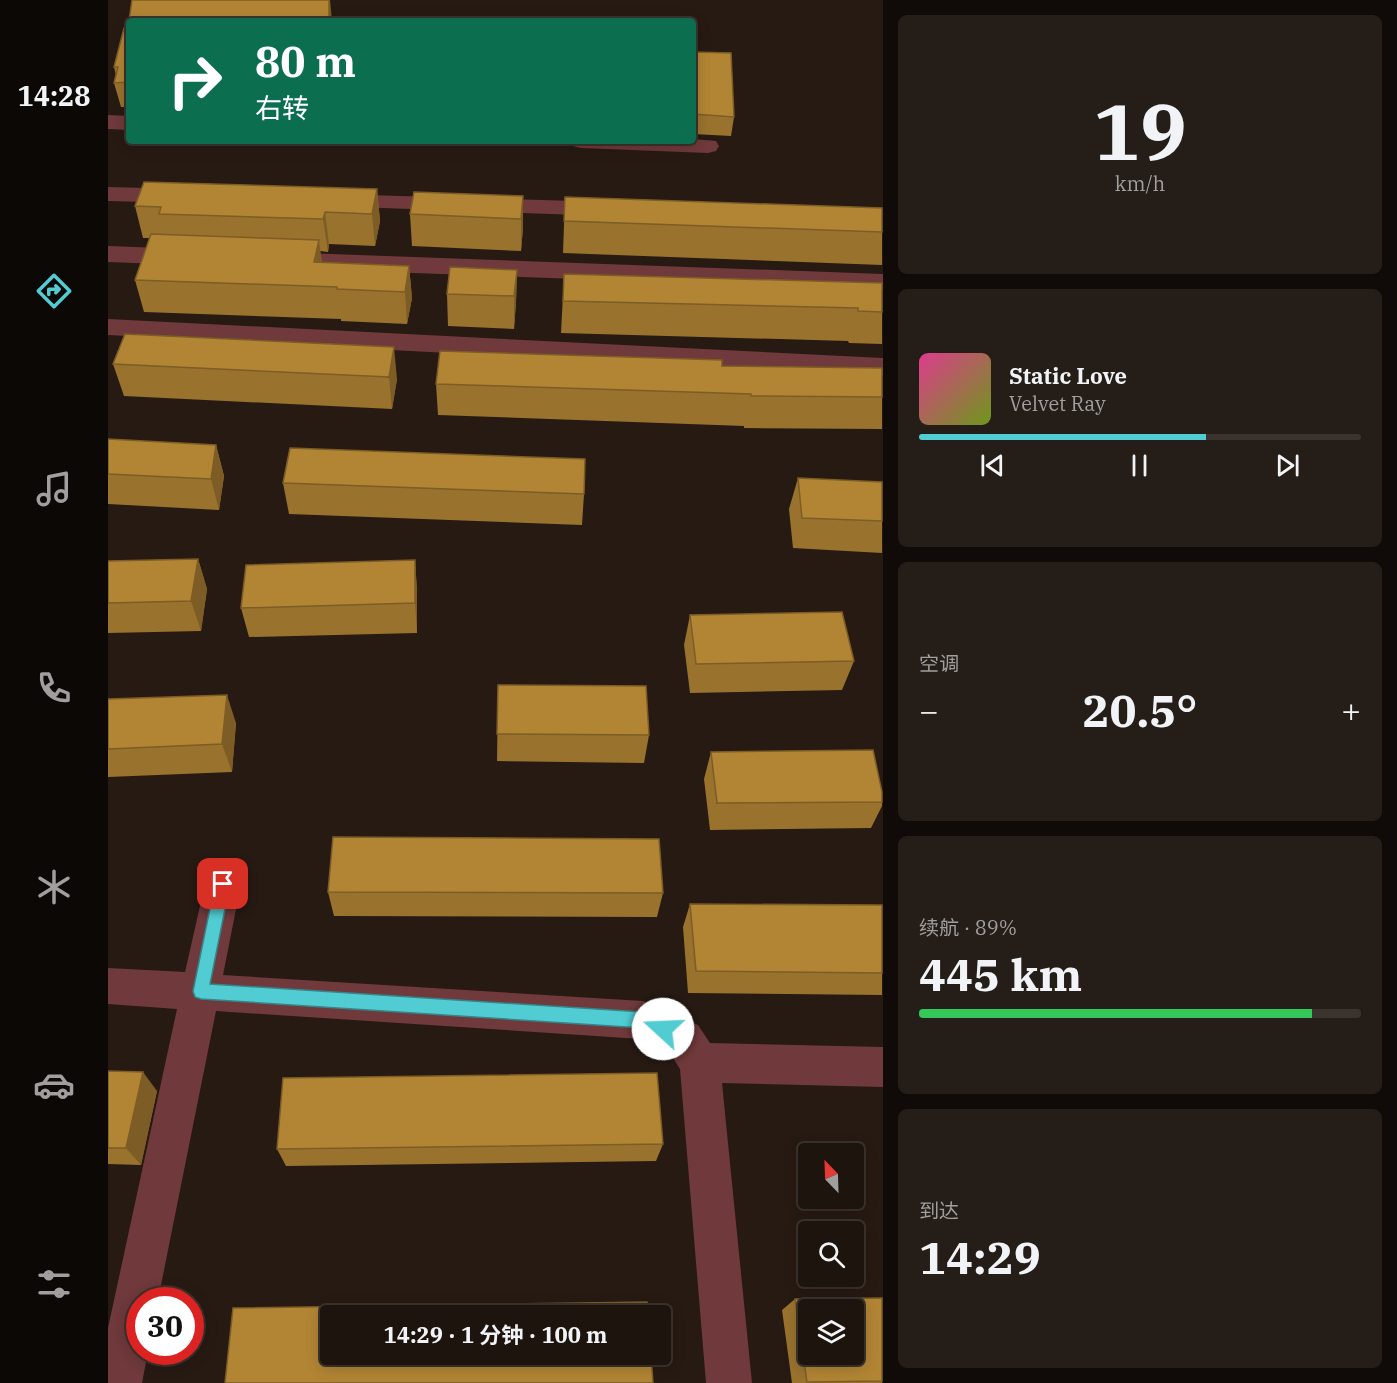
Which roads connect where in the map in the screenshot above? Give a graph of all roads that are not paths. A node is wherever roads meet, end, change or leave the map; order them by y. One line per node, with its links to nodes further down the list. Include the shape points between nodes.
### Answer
1 (108, 122): 2 (street)
2 (126, 123)
3 (657, 144): 4 (street)
4 (708, 146)
5 (113, 194): 6 (street); 9 (street)
6 (202, 197)
7 (309, 200): 8 (street)
8 (632, 210)
9 (108, 219)
10 (108, 254): 11 (street)
11 (215, 258)
12 (251, 259): 13 (street)
13 (882, 282)
14 (108, 327): 15 (street)
15 (882, 367)
16 (223, 884): 18 (street)
17 (108, 986): 18 (street)
18 (201, 991): 19 (street, via 643,1020 684,1039); 21 (street)
19 (700, 1064): 20 (street); 22 (street)
20 (882, 1067)
21 (119, 1383)
22 (729, 1383)

